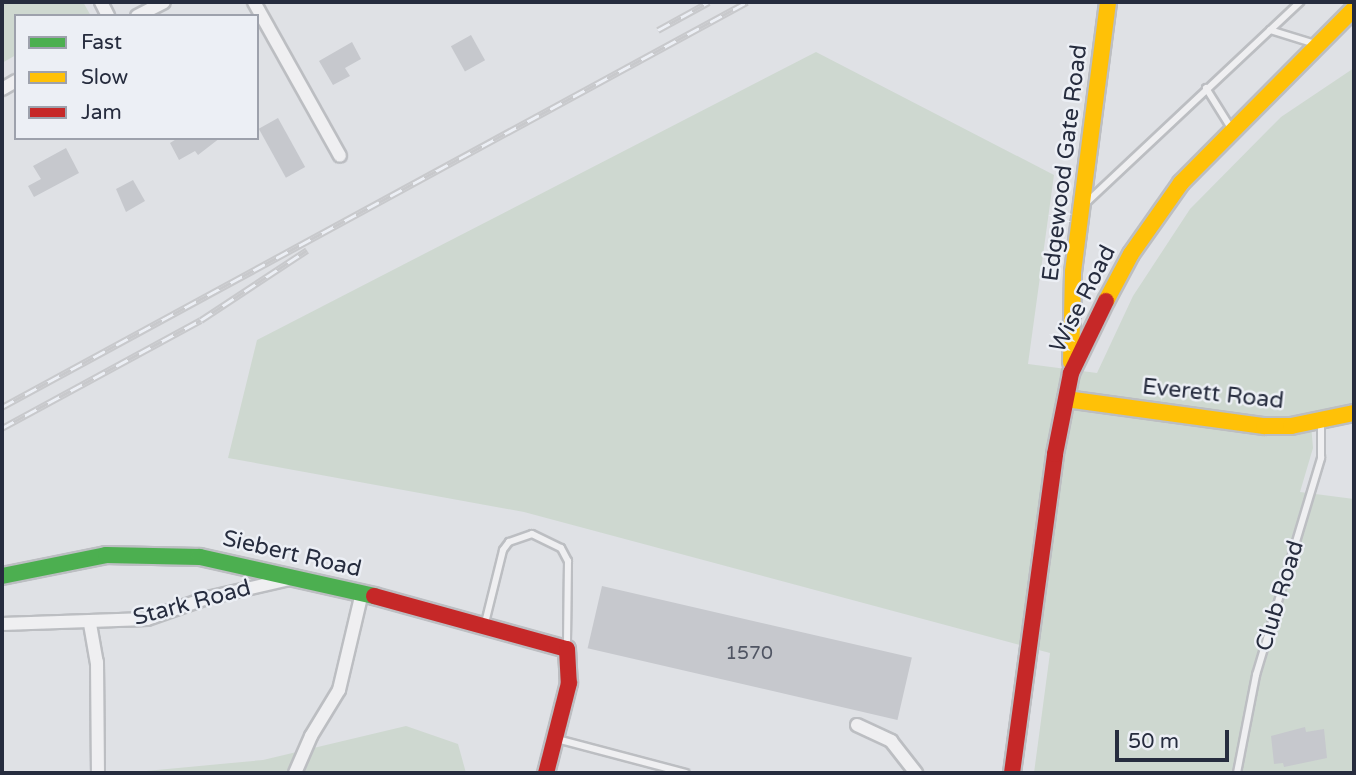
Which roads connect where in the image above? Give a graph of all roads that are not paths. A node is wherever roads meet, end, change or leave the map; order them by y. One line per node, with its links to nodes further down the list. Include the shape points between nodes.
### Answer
1 (164, 2): 6 (street)
2 (254, 2): 11 (street)
3 (1108, 2): 12 (street, Edgewood Gate Road)
4 (1300, 2): 7 (lane)
5 (1353, 10): 8 (street, Wise Road)
6 (141, 14)
7 (1270, 30): 8 (lane); 9 (lane)
8 (1318, 45): 10 (street, Wise Road)
9 (1206, 88): 10 (lane); 12 (lane)
10 (1232, 129): 13 (street, Wise Road, via 1155,217 1097,316)
11 (340, 156)
12 (1080, 209): 13 (street, Edgewood Gate Road)
13 (1071, 373): 14 (street, Wise Road)
14 (1066, 399): 16 (street, Everett Road, via 1236,424 1291,426); 31 (street, Wise Road)
15 (1354, 413): 16 (street, Everett Road)
16 (1321, 419): 32 (lane, Club Road, via 1321,458 1256,676)
17 (2, 576): 18 (street, Siebert Road, via 106,555 156,555 200,557)
18 (297, 577): 19 (street, Siebert Road); 21 (street, Stark Road, via 207,598 147,619)
19 (362, 593): 22 (street, Siebert Road); 27 (street, via 340,690 311,736)
20 (2, 624): 21 (street, Stark Road)
21 (90, 624): 26 (street, via 97,662)
22 (485, 626): 23 (street, Siebert Road); 23 (lane, via 503,550 509,542 532,534 561,548 568,561)
23 (567, 649): 25 (street, via 569,683)
24 (858, 726): 30 (street, via 891,741)
25 (555, 738): 28 (street); 29 (lane)
26 (98, 773)
27 (295, 773)
28 (545, 773)
29 (686, 773)
30 (916, 773)
31 (1012, 773)
32 (1237, 773)

